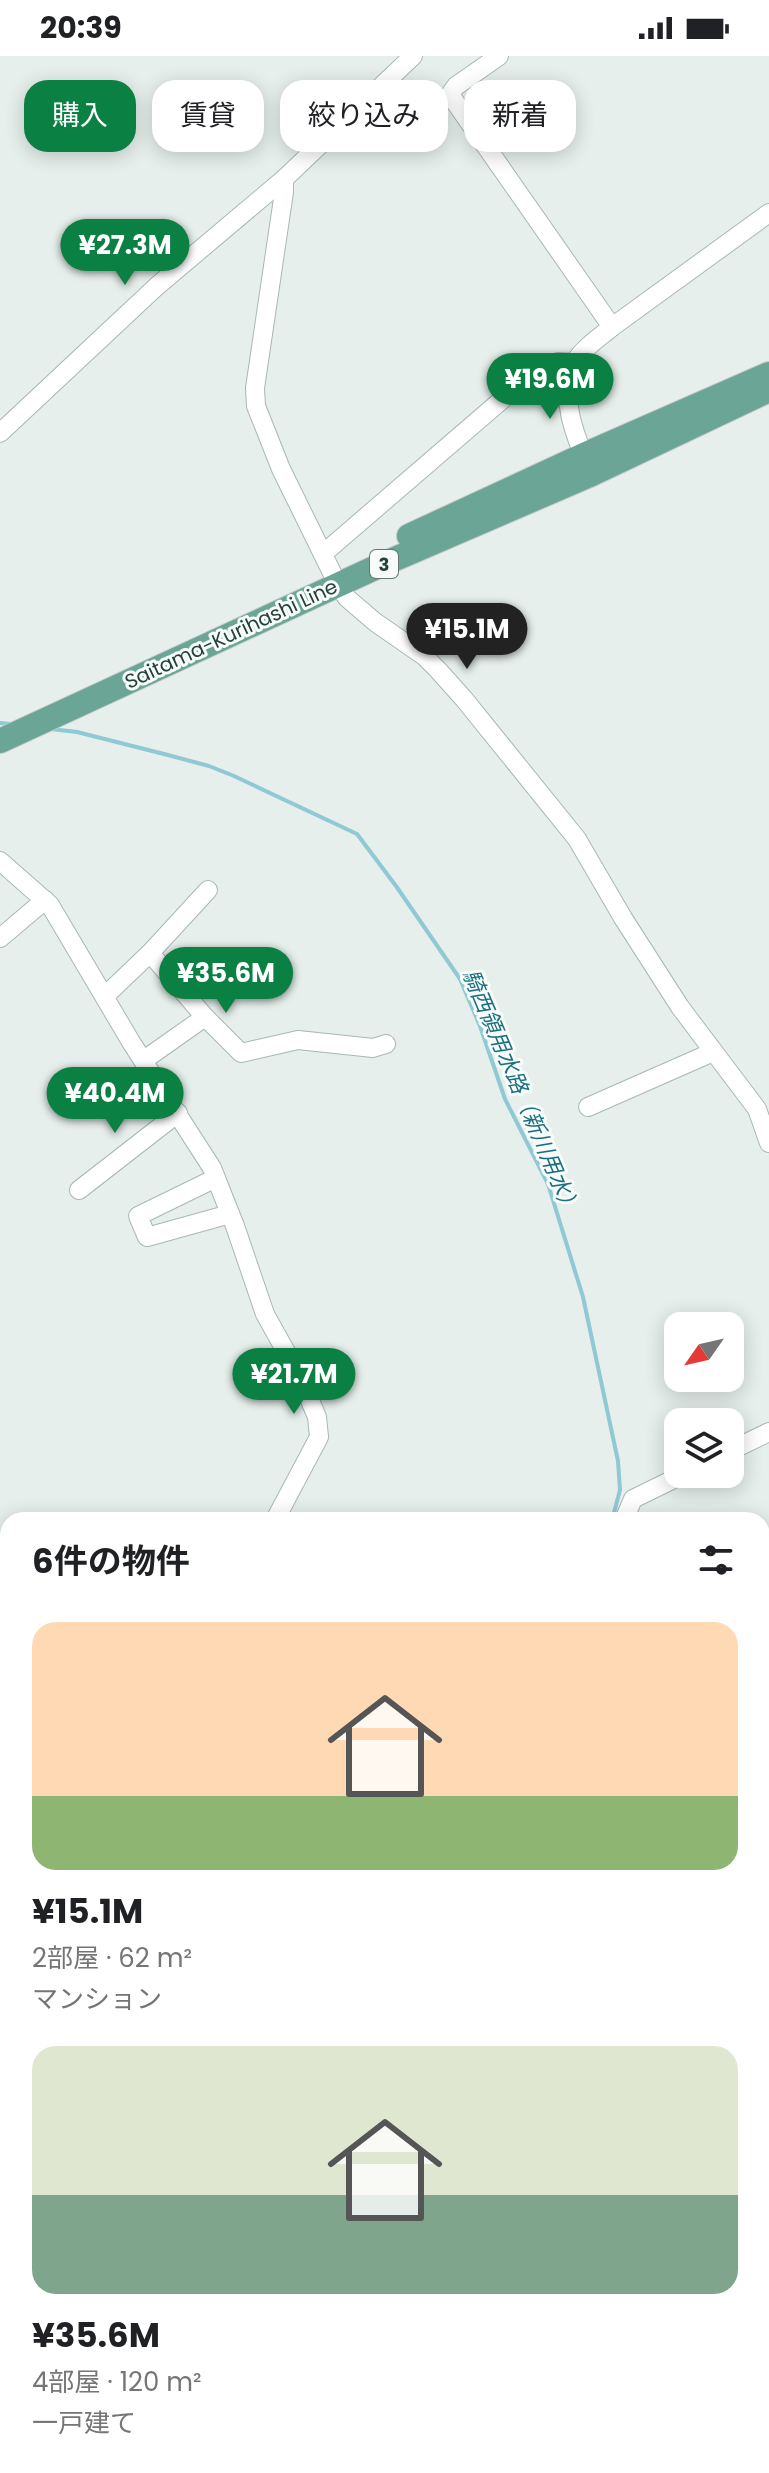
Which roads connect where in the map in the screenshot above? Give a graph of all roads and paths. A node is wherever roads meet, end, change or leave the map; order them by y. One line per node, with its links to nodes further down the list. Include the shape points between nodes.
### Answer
1 (413, 56): 3 (street)
2 (499, 56): 5 (street, via 456,86 453,99)
3 (284, 179): 9 (street, via 157,286); 11 (street, via 256,406)
4 (769, 213): 5 (street)
5 (612, 327): 6 (street)
6 (575, 363): 10 (street, via 568,405); 11 (street, via 558,362 526,379)
7 (769, 374): 10 (main road, Saitama-Kurihashi Line / 3)
8 (769, 390): 10 (main road, Saitama-Kurihashi Line / 3)
9 (0, 433)
10 (588, 464): 11 (main road, Saitama-Kurihashi Line / 3)
11 (332, 570): 12 (main road, Saitama-Kurihashi Line / 3); 13 (main road, Saitama-Kurihashi Line / 3); 22 (street, via 354,605 438,670 577,839)
12 (0, 724)
13 (0, 741)
14 (0, 861): 16 (street)
15 (208, 890): 18 (street)
16 (45, 900): 17 (street); 19 (street)
17 (0, 938)
18 (150, 953): 19 (street); 20 (street)
19 (105, 996): 23 (street)
20 (205, 1017): 21 (street, via 241,1053 298,1040 373,1048); 23 (street)
21 (386, 1044)
22 (713, 1052): 24 (street); 26 (street, via 757,1109)
23 (144, 1060): 25 (street)
24 (588, 1107)
25 (178, 1113): 27 (street); 28 (street)
26 (769, 1143)
27 (216, 1178): 29 (street); 29 (street, via 138,1216 147,1237)
28 (79, 1190)
29 (230, 1214): 33 (street, via 265,1314 317,1417 319,1437)
30 (769, 1432): 31 (street)
31 (744, 1444)
32 (664, 1484): 34 (street, via 633,1499)
33 (279, 1512)
34 (627, 1512)

